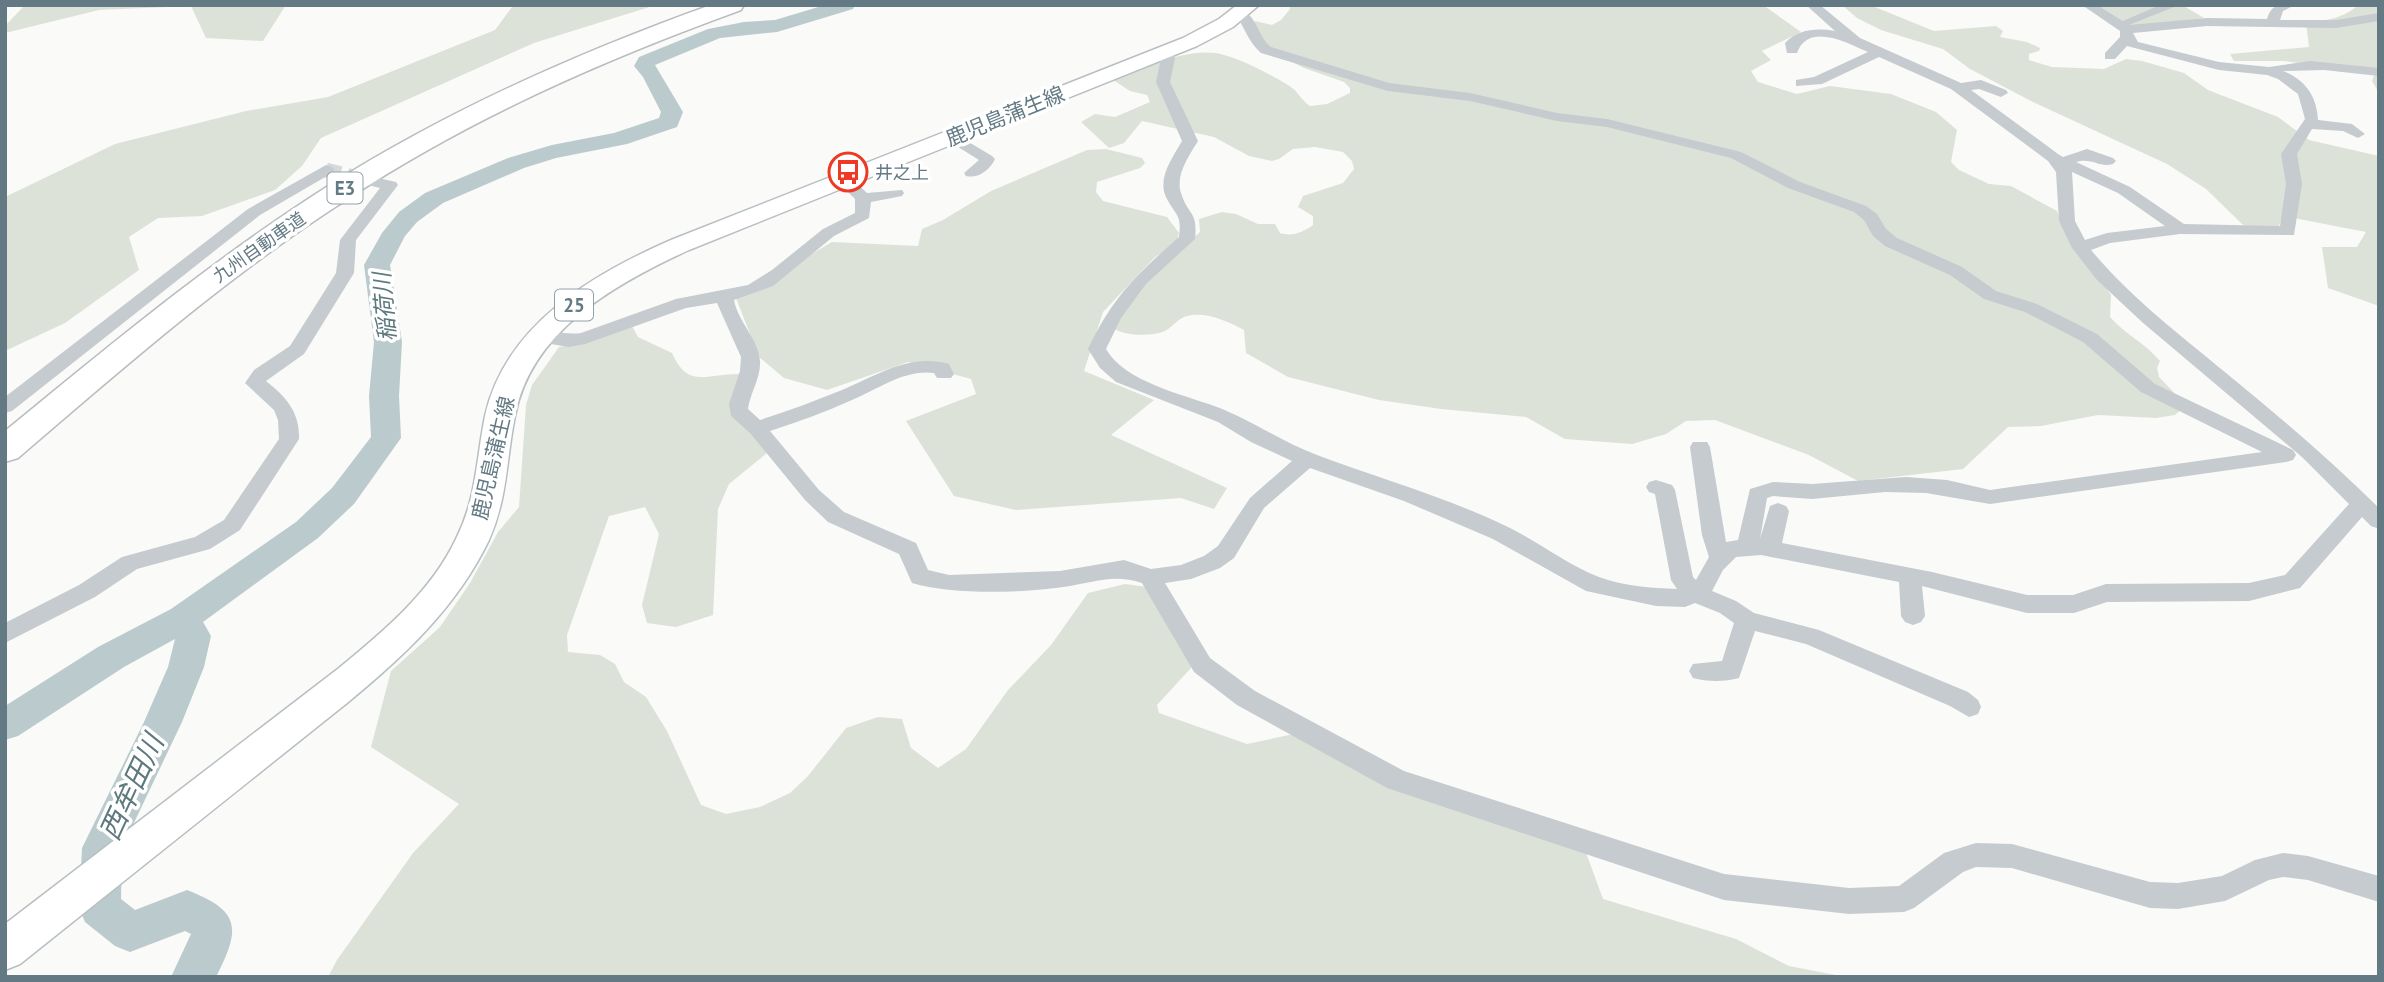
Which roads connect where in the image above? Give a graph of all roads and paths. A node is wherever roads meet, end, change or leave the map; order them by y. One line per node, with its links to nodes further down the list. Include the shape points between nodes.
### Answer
1 (710, 5): 39 (highway, 九州自動車道 / E3, via 522,81 329,185 181,287)
2 (733, 5): 41 (highway, 九州自動車道 / E3, via 533,85 367,175 200,289)
3 (1812, 5): 11 (street)
4 (2088, 5): 10 (street)
5 (2173, 5): 10 (street)
6 (2283, 6): 9 (street)
7 (1245, 9): 14 (main road, 鹿児島蒲生線 / 25); 43 (street, via 1258,45 1266,50 1388,87 1471,97 1607,123 1749,161 1794,185 1860,209 1891,242 1956,271 1990,295 2078,331 2102,346 2136,381)
8 (2379, 17): 9 (street, via 2324,25)
9 (2272, 25): 10 (street, via 2207,22)
10 (2124, 31): 15 (street); 17 (street, via 2140,47)
11 (1849, 37): 12 (street, via 1817,33 1797,38); 13 (street)
12 (1792, 50)
13 (1878, 52): 19 (street, via 1817,81); 20 (street)
14 (1164, 53): 24 (main road, 鹿児島蒲生線 / 25); 44 (street, via 1168,58 1163,82 1190,141 1171,185 1189,220 1186,239 1140,280 1112,317 1097,349 1115,374 1225,416)
15 (2110, 55)
16 (2379, 72): 17 (street, via 2308,65 2281,67)
17 (2274, 73): 18 (street); 22 (street, via 2305,93 2312,119)
18 (2330, 77)
19 (1801, 83)
20 (1959, 88): 21 (street, via 1981,84); 25 (street)
21 (2001, 93)
22 (2309, 124): 23 (street, via 2347,127); 32 (street, via 2289,154 2294,184 2288,232)
23 (2358, 134)
24 (952, 137): 28 (street, via 987,159); 30 (main road, 鹿児島蒲生線 / 25)
25 (2057, 160): 26 (street, via 2087,154); 32 (street, via 2124,190); 33 (street, via 2064,171 2064,209)
26 (2108, 161)
27 (326, 170): 37 (street, via 244,219)
28 (972, 173)
29 (369, 181): 56 (street, via 390,185 348,240 345,273 297,349 255,383 282,403 290,424 289,439 232,525 202,543 130,563)
30 (853, 189): 31 (street); 34 (street, via 863,215 825,234 760,288); 35 (main road, 鹿児島蒲生線 / 25, via 645,260 587,295)
31 (896, 193)
32 (2179, 229): 33 (street, via 2107,238)
33 (2080, 248): 42 (street, via 2120,293)
34 (724, 296): 35 (street, via 682,303 584,338); 38 (street, via 751,360 738,411)
35 (540, 337): 60 (main road, 鹿児島蒲生線 / 25, via 518,366 503,404 491,484 478,528 441,591 353,677)
36 (944, 374): 38 (street, via 934,366 911,366)
37 (5, 407)
38 (757, 428): 52 (street, via 836,517 908,549 920,577 949,583 1060,579 1124,568)
39 (5, 429)
40 (1700, 447): 50 (street)
41 (5, 450)
42 (2309, 452): 43 (street); 46 (street)
43 (2286, 455): 49 (street, via 1990,497 1945,485 1818,492 1768,488 1757,494)
44 (1307, 459): 52 (street, via 1257,503 1226,552 1183,573); 53 (street, via 1501,533 1594,585 1656,597)
45 (1656, 487): 53 (street, via 1665,490 1682,580)
46 (2360, 505): 48 (street); 51 (street, via 2292,582 2249,592 2106,593 2074,604 2027,604)
47 (1778, 511): 49 (street)
48 (2379, 521)
49 (1759, 549): 50 (street, via 1730,549); 51 (street)
50 (1721, 559): 53 (street)
51 (1910, 576): 54 (street)
52 (1150, 577): 59 (street, via 1202,665 1246,698 1396,780 1724,887 1849,901 1904,899 1954,862 1976,855 2012,856 2150,895 2178,896 2225,888 2283,865)
53 (1695, 594): 55 (street)
54 (1913, 616)
55 (1746, 620): 57 (street, via 1731,671); 58 (street, via 1811,636)
56 (5, 634)
57 (1701, 671)
58 (1969, 707)
59 (2379, 890)
60 (5, 950)

